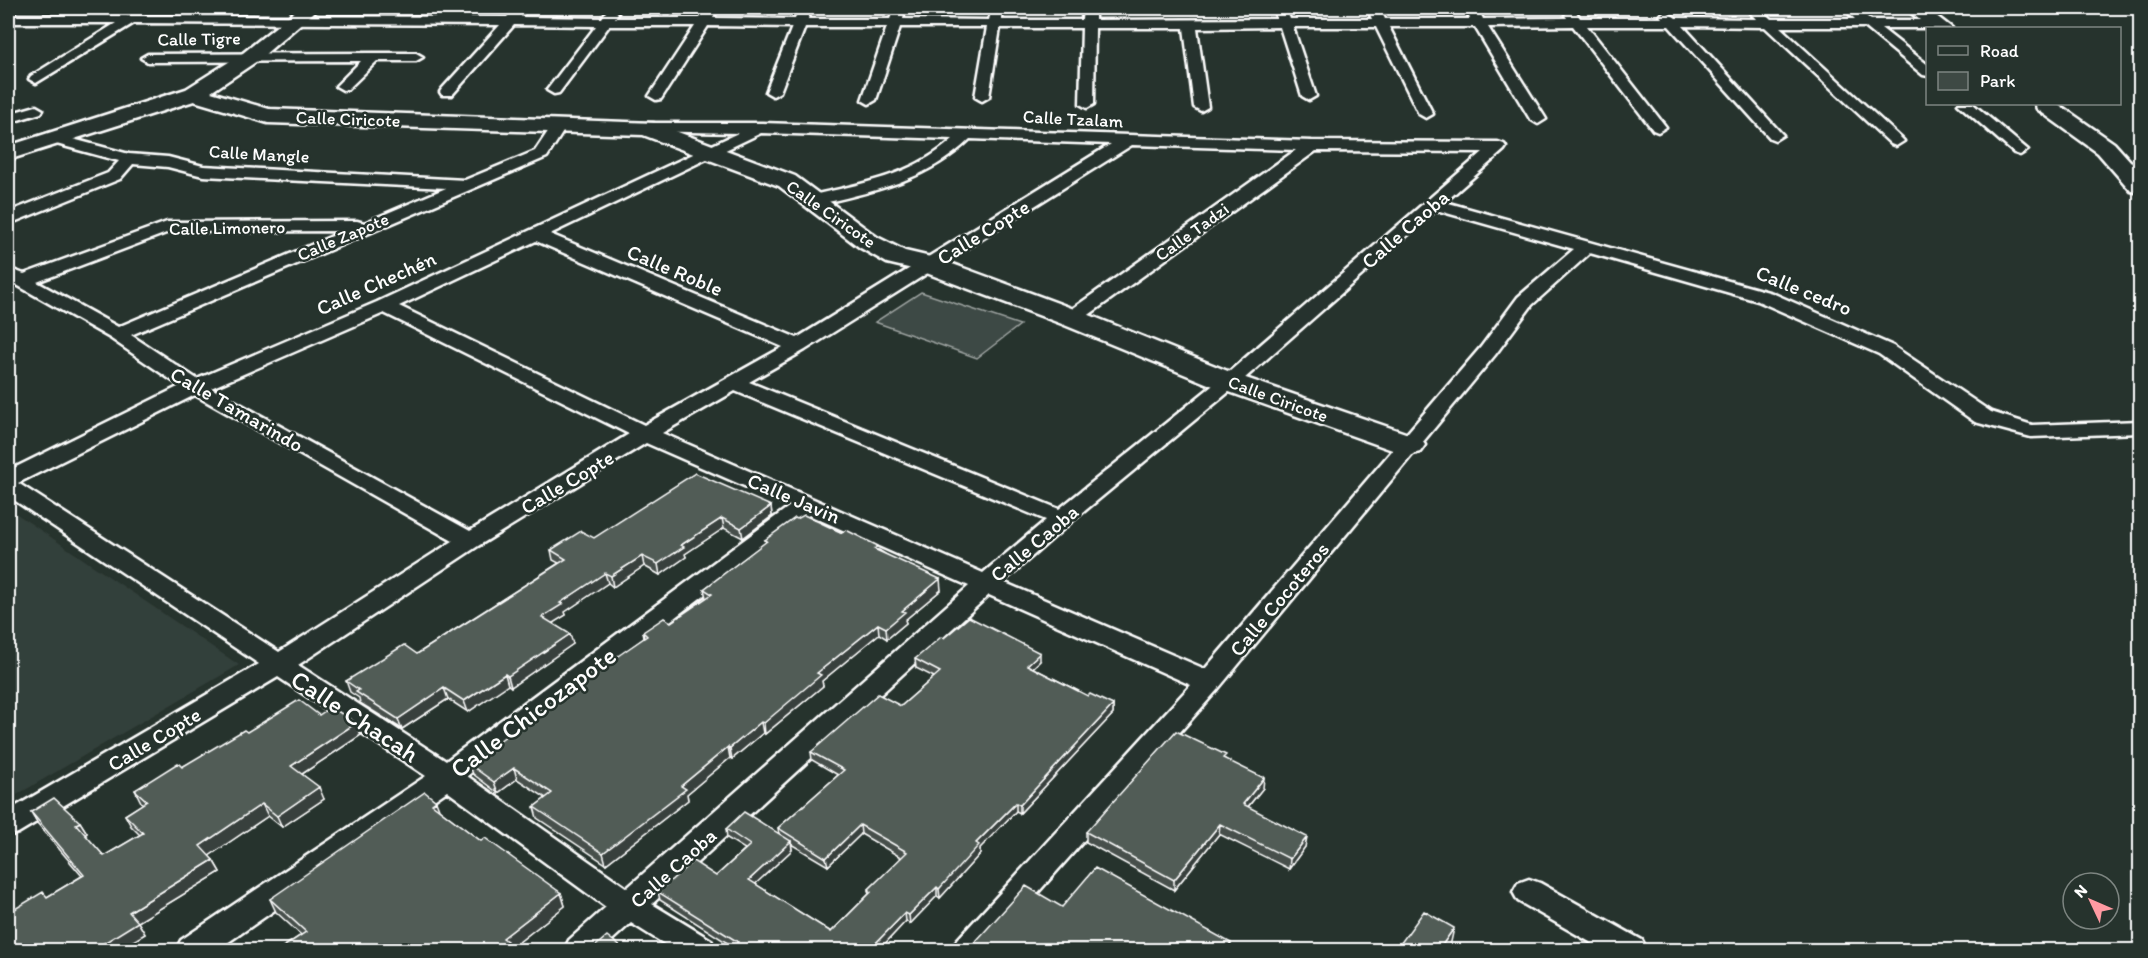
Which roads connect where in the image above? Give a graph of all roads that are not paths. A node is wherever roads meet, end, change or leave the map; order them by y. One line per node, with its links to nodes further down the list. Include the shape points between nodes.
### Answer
1 (54, 8): 21 (street)
2 (148, 8): 22 (street)
3 (431, 8): 24 (street)
4 (523, 8): 23 (street)
5 (617, 8): 25 (street)
6 (713, 8): 26 (street)
7 (806, 8): 27 (street)
8 (997, 8): 32 (street)
9 (1089, 8): 36 (street)
10 (1279, 8): 34 (street)
11 (1373, 8): 28 (street)
12 (1470, 8): 29 (street)
13 (1564, 8): 30 (street)
14 (1659, 8): 31 (street)
15 (1752, 8): 37 (street)
16 (1849, 8): 35 (street)
17 (1914, 8): 38 (street)
18 (304, 14): 22 (street); 24 (street); 40 (street)
19 (898, 14): 27 (street); 32 (street); 54 (street)
20 (8, 19): 21 (street)
21 (36, 19): 22 (street); 39 (street)
22 (131, 20): 45 (street)
23 (512, 20): 24 (street); 25 (street); 48 (street)
24 (417, 21)
25 (607, 21): 26 (street); 47 (street)
26 (706, 21): 27 (street); 51 (street)
27 (799, 22): 49 (street)
28 (1380, 22): 29 (street); 34 (street); 60 (street)
29 (1480, 22): 30 (street); 62 (street)
30 (1576, 22): 31 (street); 64 (street)
31 (1673, 22): 37 (street); 68 (street)
32 (995, 23): 36 (street); 53 (street)
33 (1190, 23): 34 (street); 36 (street); 58 (street)
34 (1285, 23): 52 (street)
35 (1869, 23): 37 (street); 38 (street); 44 (street)
36 (1089, 24): 55 (street)
37 (1769, 24): 71 (street)
38 (1939, 26)
39 (17, 30)
40 (250, 57): 41 (street, Calle Tigre); 43 (street, Calle Tigre, via 174,58); 50 (street)
41 (374, 57): 42 (street, Calle Tigre); 46 (street)
42 (416, 57)
43 (151, 63)
44 (1926, 70)
45 (36, 79)
46 (343, 86)
47 (554, 90)
48 (447, 92)
49 (772, 92)
50 (194, 94): 63 (street, Calle Ciricote, via 268,116); 69 (street)
51 (656, 96)
52 (1309, 96)
53 (982, 97)
54 (869, 100)
55 (1087, 104)
56 (1966, 105): 74 (street)
57 (2046, 105): 79 (street, via 2106,148)
58 (1201, 107)
59 (8, 111): 61 (street, via 36,110)
60 (1426, 114)
61 (8, 119)
62 (1538, 119)
63 (558, 127): 65 (street, Calle Ciricote); 78 (street, Calle Zapote, via 541,154)
64 (1658, 127)
65 (646, 128): 66 (street, Calle Tzalam); 75 (street, Calle Ciricote)
66 (762, 128): 67 (street, Calle Tzalam); 75 (street, Calle Chechén)
67 (967, 134): 70 (street, Calle Tzalam); 80 (street, via 954,148 903,178)
68 (1775, 135)
69 (54, 139): 76 (street); 77 (street, Calle Mangle)
70 (1127, 141): 72 (street, Calle Tzalam); 86 (street, Calle Copte)
71 (1896, 141)
72 (1311, 146): 73 (street, Calle Tzalam); 89 (street, Calle Tadzi)
73 (1498, 147): 81 (street, Calle Caoba)
74 (2020, 150)
75 (707, 152): 80 (street, Calle Ciricote, via 788,181); 84 (street, Calle Chechén)
76 (8, 153)
77 (129, 159): 78 (street, Calle Mangle, via 168,162 203,171); 82 (street, via 114,176)
78 (465, 184): 83 (street, Calle Zapote)
79 (2140, 186)
80 (815, 200): 86 (street, Calle Ciricote, via 868,242 896,257)
81 (1435, 204): 85 (street, Calle cedro); 92 (street, Calle Caoba)
82 (8, 218)
83 (369, 226): 87 (street, Calle Limonero, via 167,227); 90 (street, Calle Zapote)
84 (535, 234): 88 (street, Calle Chechén); 91 (street, Calle Roble)
85 (1588, 246): 95 (street, Calle cedro, via 1776,302 1886,350 1983,417 2031,431); 97 (street, Calle Cocoteros, via 1525,301)
86 (930, 265): 89 (street, Calle Ciricote); 91 (street, Calle Copte)
87 (15, 277): 90 (street, Calle Tamarindo)
88 (384, 306): 94 (street, Calle Chechén); 96 (street, Calle Javin)
89 (1072, 318): 92 (street, Calle Ciricote)
90 (117, 334): 94 (street, Calle Tamarindo)
91 (798, 346): 93 (street, Calle Copte)
92 (1229, 382): 97 (street, Calle Ciricote); 101 (street, Calle Caoba)
93 (733, 383): 96 (street, Calle Copte); 101 (street)
94 (195, 387): 98 (street, Calle Chechén); 102 (street, Calle Tamarindo)
95 (2140, 428)
96 (645, 434): 100 (street, Calle Javin); 102 (street, Calle Copte)
97 (1409, 445): 105 (street, Calle Cocoteros)
98 (8, 479)
99 (8, 486): 104 (street, Calle Chacah)
100 (808, 504): 103 (street, Calle Javin); 106 (street, Calle Chicozapote)
101 (1062, 518): 103 (street, Calle Caoba)
102 (470, 541): 104 (street, Calle Copte)
103 (987, 583): 105 (street, Calle Javin); 109 (street, Calle Caoba)
104 (278, 666): 106 (street, Calle Chacah); 107 (street, Calle Copte)
105 (1209, 682): 113 (street, Calle Cocoteros)
106 (447, 777): 109 (street, Calle Chacah); 110 (street, Calle Chicozapote)
107 (8, 825)
108 (1529, 892): 114 (street)
109 (630, 907): 111 (street, Calle Caoba); 112 (street, Calle Chacah)
110 (192, 951)
111 (580, 951)
112 (700, 951)
113 (968, 951)
114 (1630, 951)

